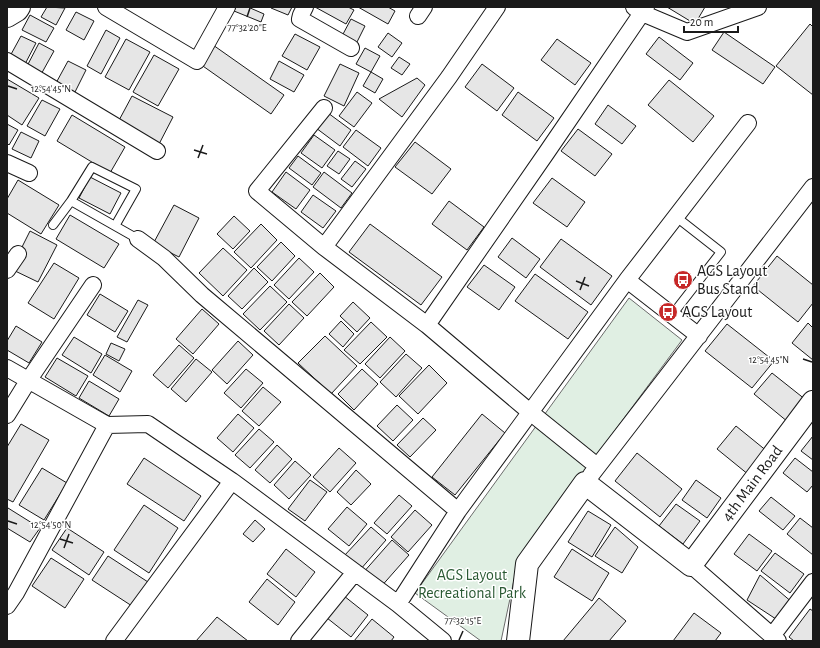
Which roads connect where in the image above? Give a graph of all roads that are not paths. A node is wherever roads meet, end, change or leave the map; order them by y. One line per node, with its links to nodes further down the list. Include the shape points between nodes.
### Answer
1 (19, 7): 8 (street)
2 (106, 7): 3 (street, via 198,61)
3 (227, 7)
4 (305, 7): 9 (street, via 300,19)
5 (497, 7): 23 (street)
6 (758, 7): 7 (street, via 687,32)
7 (641, 9): 29 (street, via 547,152)
8 (7, 16)
9 (351, 48)
10 (7, 61): 13 (street)
11 (324, 108): 23 (street, via 256,191)
12 (748, 123): 19 (street)
13 (158, 151)
14 (7, 163): 15 (street)
15 (29, 173)
16 (813, 187): 18 (street)
17 (71, 201): 20 (lane); 21 (lane); 21 (lane, via 92,167 136,189)
18 (808, 205): 30 (street)
19 (675, 216): 26 (street); 28 (lane, via 721,252)
20 (53, 225)
21 (115, 226): 22 (lane)
22 (138, 239): 39 (street, via 164,258 202,295)
23 (324, 247): 29 (street)
24 (18, 254): 25 (street)
25 (7, 270)
26 (627, 280): 28 (street); 34 (street)
27 (93, 285): 32 (street)
28 (672, 315): 30 (street)
29 (427, 325): 34 (street)
30 (699, 336): 37 (street)
31 (7, 368): 32 (street)
32 (28, 381): 35 (street); 36 (street)
33 (813, 402): 40 (street, 4th Main Road)
34 (530, 412): 37 (street); 39 (street)
35 (7, 415)
36 (107, 425): 38 (street, via 148,424); 44 (street)
37 (591, 475): 40 (street); 49 (street, via 527,564)
38 (232, 481): 41 (street); 46 (street)
39 (458, 511): 43 (street)
40 (691, 565): 45 (street)
41 (355, 572): 43 (street); 47 (street)
42 (813, 582): 45 (street)
43 (398, 604): 48 (street)
44 (7, 606)
45 (775, 638)
46 (114, 641)
47 (299, 641)
48 (442, 641)
49 (518, 641)

